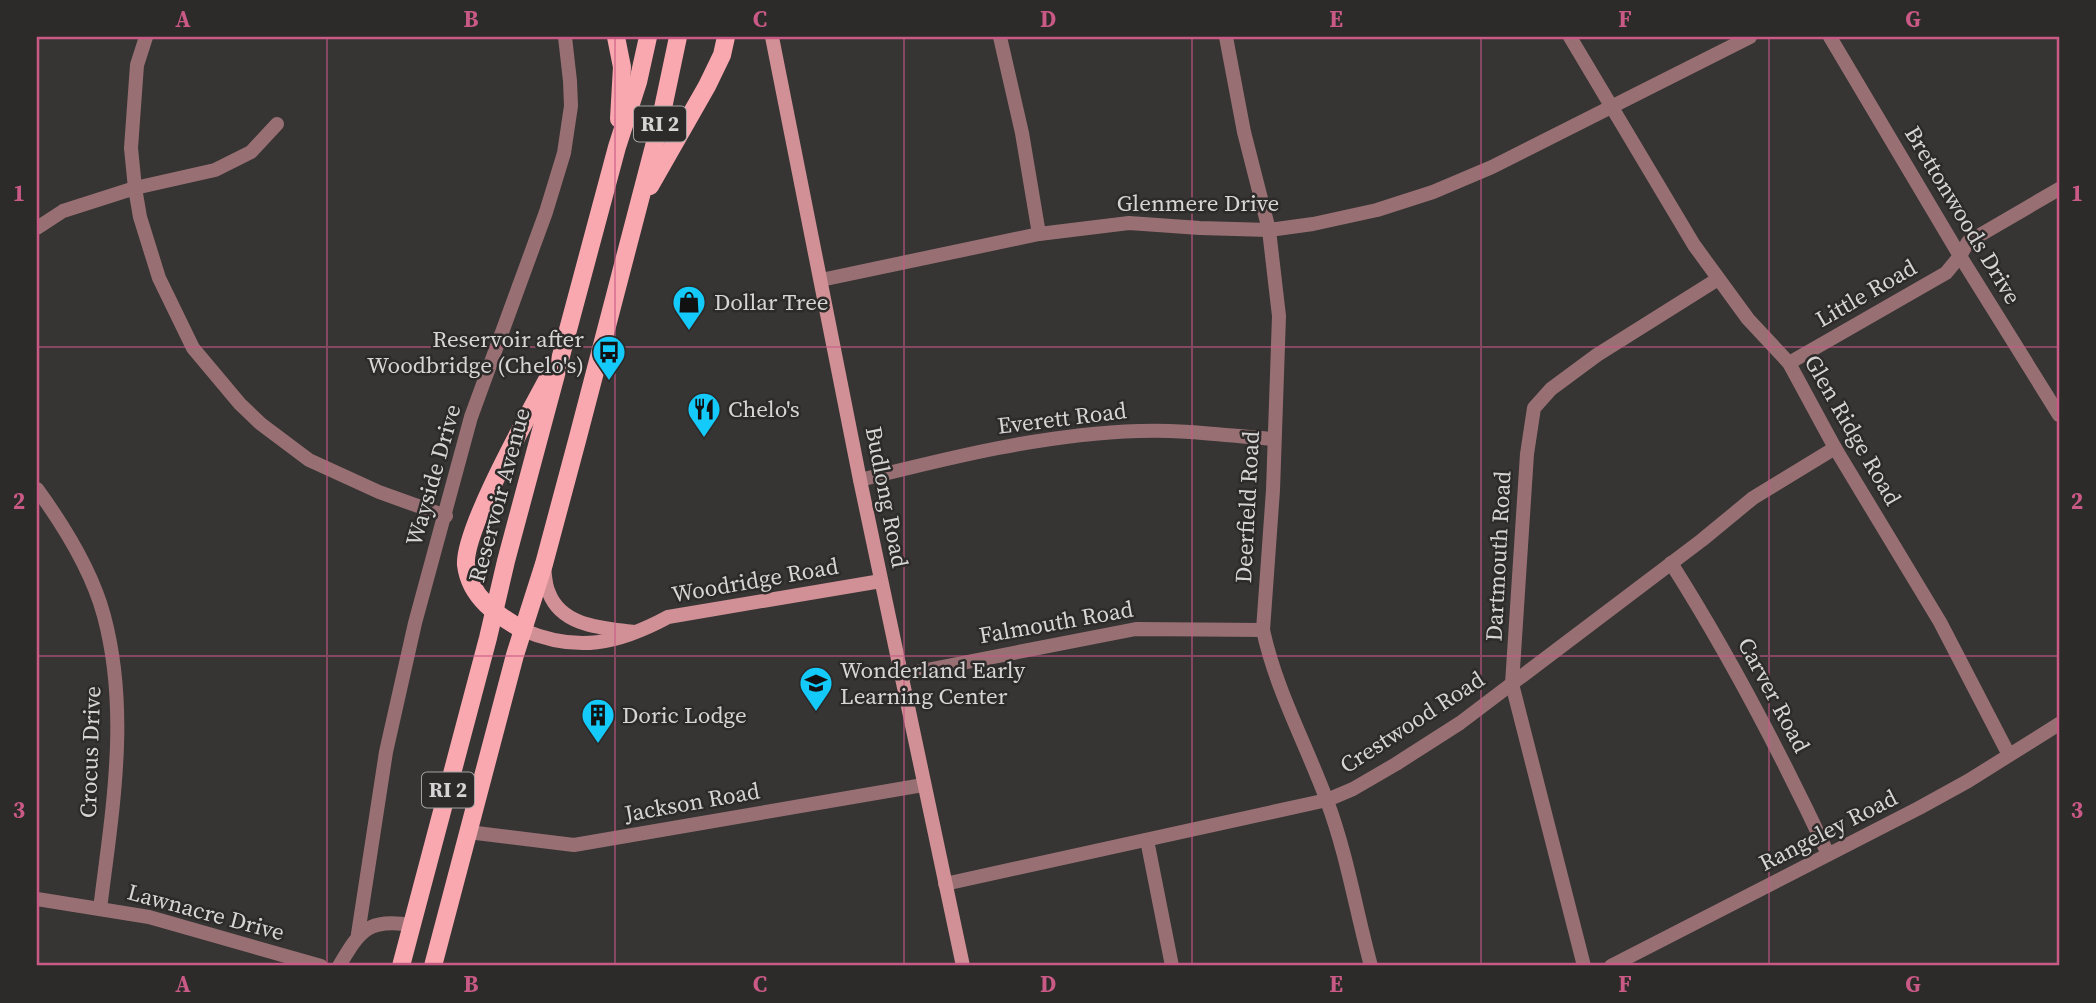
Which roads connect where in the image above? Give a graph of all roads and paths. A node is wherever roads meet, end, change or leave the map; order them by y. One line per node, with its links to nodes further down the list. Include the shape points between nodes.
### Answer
1 (146, 37): 16 (street, via 137,65 131,148)
2 (565, 37): 32 (street, Wayside Drive, via 571,106 564,153 471,417)
3 (616, 37): 15 (main road, via 622,78)
4 (648, 37): 15 (main road, Reservoir Avenue / RI 2)
5 (678, 37): 18 (main road, RI 2)
6 (726, 37): 18 (main road, via 707,86)
7 (772, 37): 24 (main road, Budlong Road)
8 (1000, 37): 21 (street)
9 (1226, 37): 20 (street, Deerfield Road)
10 (1570, 37): 13 (street, Glen Ridge Road)
11 (1750, 37): 13 (street, Glenmere Drive)
12 (1830, 37): 22 (street, Brettonwoods Drive)
13 (1611, 108): 20 (street, Glenmere Drive, via 1433,192 1377,210); 23 (street, Glen Ridge Road)
14 (277, 124): 16 (street, via 251,152 215,170)
15 (617, 147): 25 (main road, Reservoir Avenue / RI 2)
16 (135, 188): 19 (street, via 63,211); 32 (street, via 139,218 159,278 192,348 240,404 309,460)
17 (2059, 189): 22 (street, Little Road, via 1968,242)
18 (637, 211): 34 (main road, RI 2)
19 (37, 228)
20 (1269, 230): 21 (street, Glenmere Drive, via 1129,223); 28 (street, Deerfield Road, via 1279,316)
21 (1039, 234): 24 (street, Glenmere Drive)
22 (1960, 256): 26 (street, Little Road, via 1946,273); 27 (street, Brettonwoods Drive)
23 (1718, 279): 26 (street, Glen Ridge Road); 41 (street, Dartmouth Road, via 1597,355 1534,408)
24 (821, 280): 30 (main road, Budlong Road)
25 (562, 353): 36 (main road, Reservoir Avenue / RI 2); 36 (main road, via 494,485 467,555 471,583)
26 (1789, 363): 29 (street, Glen Ridge Road)
27 (2059, 415)
28 (1273, 439): 30 (street, Everett Road, via 1142,431 1057,437); 38 (street, Deerfield Road)
29 (1835, 448): 33 (street, Crestwood Road, via 1753,498); 43 (street, Glen Ridge Road, via 1940,621)
30 (860, 480): 35 (main road, Budlong Road)
31 (37, 489): 51 (street, Crocus Drive, via 77,548 104,614 116,673 119,728)
32 (446, 516): 53 (street, Wayside Drive, via 415,623 386,752)
33 (1671, 563): 41 (street, Crestwood Road); 48 (street, Carver Road, via 1761,716)
34 (544, 564): 37 (main road, RI 2); 39 (main road, via 551,598 573,619)
35 (881, 581): 39 (main road, Woodridge Road, via 667,617); 40 (main road, Budlong Road)
36 (495, 613): 37 (main road); 52 (main road, Reservoir Avenue / RI 2)
37 (523, 630): 39 (main road, Woodridge Road, via 588,643); 46 (main road, RI 2)
38 (1263, 630): 40 (street, Falmouth Road, via 1136,629); 45 (street, Deerfield Road, via 1285,702)
39 (639, 632)
40 (901, 675): 44 (main road, Budlong Road)
41 (1512, 684): 45 (street, Crestwood Road, via 1396,764); 61 (street, Dartmouth Road)
42 (2059, 724): 43 (street, Rangeley Road)
43 (2009, 754): 48 (street, Rangeley Road, via 1968,781)
44 (923, 785): 46 (street, Jackson Road, via 574,845); 49 (main road, Budlong Road)
45 (1327, 800): 47 (street, Crestwood Road); 60 (street, Deerfield Road)
46 (468, 832): 57 (main road, RI 2)
47 (1147, 840): 49 (street, Crestwood Road); 59 (street)
48 (1828, 854): 62 (street, Rangeley Road)
49 (945, 884): 58 (main road, Budlong Road)
50 (37, 899): 51 (street, Lawnacre Drive)
51 (100, 909): 54 (street, Lawnacre Drive, via 149,917)
52 (412, 925): 53 (street, via 389,923); 56 (main road, Reservoir Avenue / RI 2)
53 (358, 934): 55 (street)
54 (321, 966)
55 (339, 966)
56 (401, 966)
57 (433, 966)
58 (963, 966)
59 (1172, 966)
60 (1371, 966)
61 (1584, 966)
62 (1611, 966)

